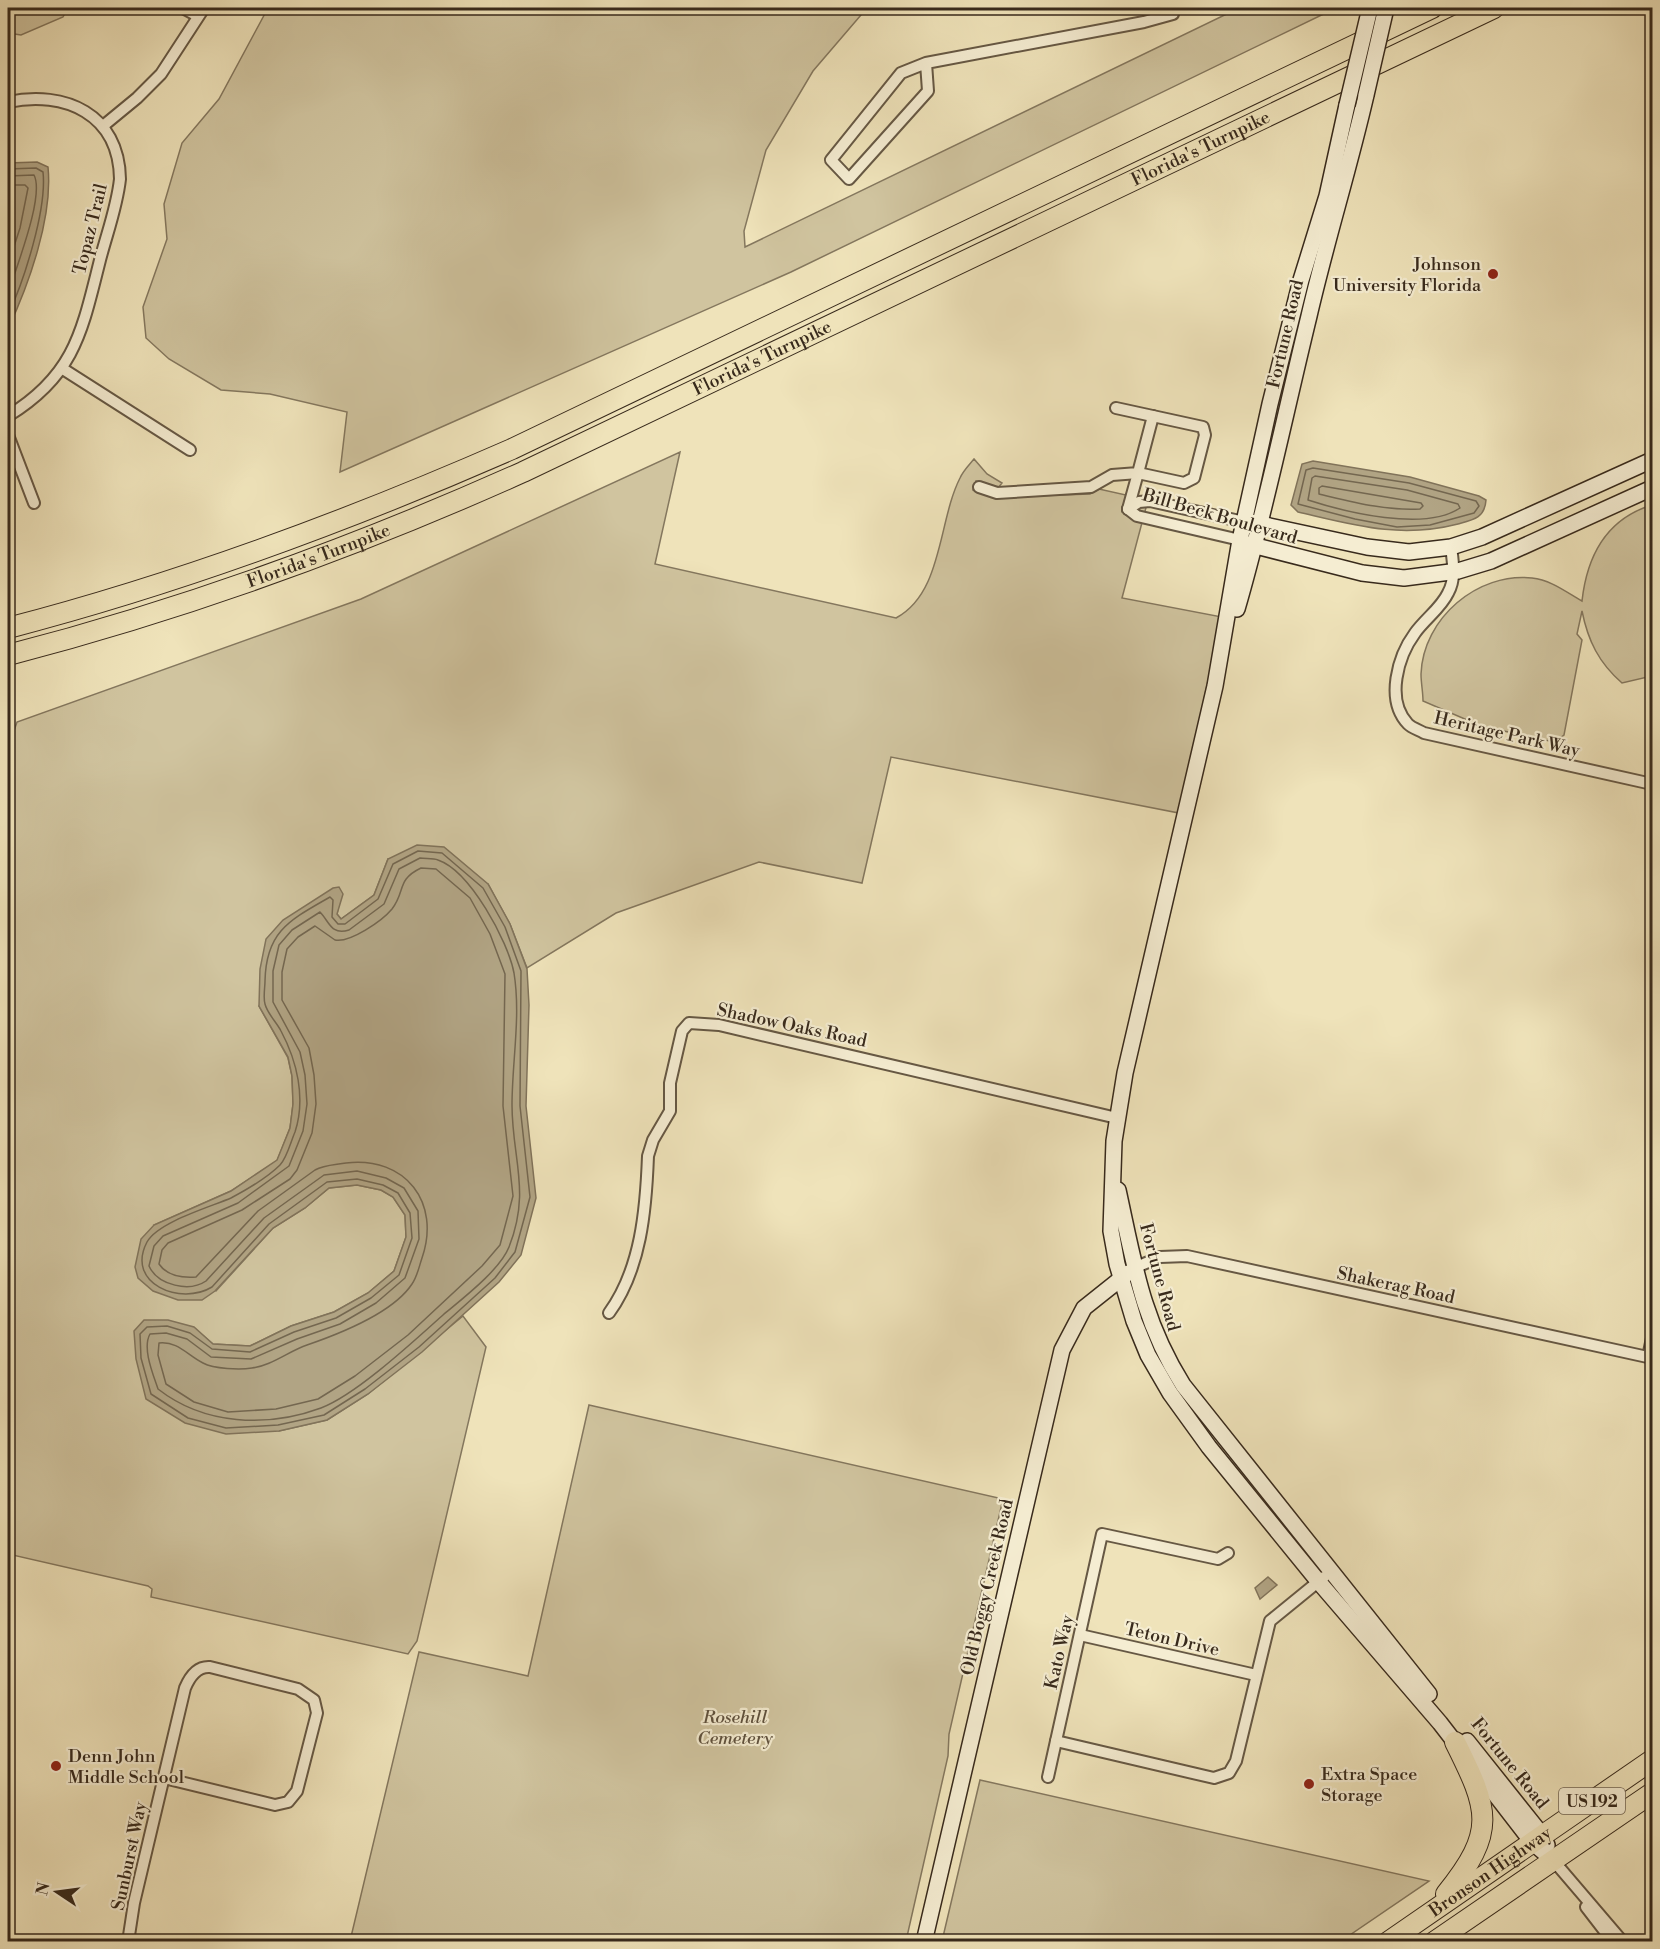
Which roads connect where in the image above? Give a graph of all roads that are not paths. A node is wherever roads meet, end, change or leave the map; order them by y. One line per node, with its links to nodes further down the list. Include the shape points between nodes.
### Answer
1 (183, 8): 7 (street)
2 (1174, 8): 8 (street, via 1173,14 1144,22)
3 (1370, 8): 12 (main road, Fortune Road, bridge, via 1327,196)
4 (1386, 8): 14 (main road, Fortune Road, bridge)
5 (1432, 8): 31 (highway, Florida's Turnpike, via 424,488 233,560)
6 (1494, 8): 32 (highway, Florida's Turnpike, via 434,512 242,585)
7 (201, 12): 10 (street, via 161,74)
8 (926, 63): 8 (street, via 901,73 831,160 849,179 928,91)
9 (8, 102): 10 (street, via 61,100)
10 (103, 126): 11 (street, Topaz Trail, via 120,166 118,190 84,322)
11 (63, 369): 15 (street, Topaz Trail); 18 (street)
12 (1270, 404): 14 (street); 25 (main road, Fortune Road)
13 (1116, 408): 16 (street)
14 (1287, 409): 26 (main road, Fortune Road)
15 (8, 416)
16 (1152, 416): 20 (street); 20 (street, via 1203,427 1203,446 1194,478 1189,482)
17 (8, 435): 23 (street)
18 (190, 450)
19 (1653, 460): 29 (main road, Bill Beck Boulevard, via 1482,537)
20 (1138, 473): 21 (street, via 1112,475 1091,487 997,493); 24 (street)
21 (979, 487)
22 (1653, 489): 30 (main road, Bill Beck Boulevard, via 1491,561)
23 (34, 503)
24 (1128, 509): 25 (street, Bill Beck Boulevard, via 1150,501); 27 (street, Bill Beck Boulevard, via 1137,516)
25 (1244, 522): 26 (main road, Bill Beck Boulevard); 27 (main road, Fortune Road)
26 (1261, 524): 28 (main road, Fortune Road); 29 (main road, Bill Beck Boulevard, via 1367,547 1409,552)
27 (1240, 540): 28 (main road, Bill Beck Boulevard); 33 (main road, Fortune Road)
28 (1255, 547): 30 (main road, Bill Beck Boulevard, via 1362,573 1404,578); 33 (main road, Fortune Road)
29 (1451, 547): 30 (street, Heritage Park Way)
30 (1453, 572): 34 (street, Heritage Park Way, via 1448,593 1414,634 1400,668 1395,689 1399,709 1408,725 1424,733)
31 (8, 628)
32 (8, 655)
33 (1218, 669): 35 (main road, Fortune Road)
34 (1653, 784)
35 (1117, 1118): 36 (main road, Fortune Road); 39 (street, Shadow Oaks Road, via 739,1029 689,1023 682,1031 670,1083 670,1111 648,1156 634,1264 624,1292)
36 (1113, 1169): 37 (main road, Fortune Road); 38 (main road, Fortune Road, via 1111,1231)
37 (1134, 1268): 38 (main road, Old Boggy Creek Road); 41 (street, Shakerag Road, via 1160,1257 1187,1256); 43 (main road, Fortune Road, via 1162,1352 1183,1385)
38 (1121, 1278): 44 (main road, Fortune Road, via 1145,1346 1170,1393); 57 (main road, Old Boggy Creek Road, via 1084,1308 1062,1350)
39 (609, 1313)
40 (1653, 1338): 41 (street)
41 (1650, 1357)
42 (1228, 1553): 45 (street, Kato Way, via 1218,1559 1102,1534)
43 (1331, 1571): 44 (street); 53 (main road, Fortune Road)
44 (1318, 1581): 46 (street, via 1270,1621); 48 (main road, Fortune Road)
45 (1080, 1635): 46 (street, Teton Drive); 47 (street, Kato Way)
46 (1257, 1675): 47 (street, via 1236,1761 1228,1773 1214,1778)
47 (1056, 1741): 50 (street, Kato Way)
48 (1455, 1742): 53 (main road, Fortune Road); 55 (highway, via 1480,1793 1483,1818 1478,1848 1470,1864)
49 (1653, 1760): 53 (highway, Bronson Highway / US 192)
50 (1048, 1777)
51 (164, 1778): 51 (street, Sunburst Way, via 275,1805 288,1802 300,1780 317,1713 314,1700 298,1689 201,1667 191,1675 185,1688); 56 (street, Sunburst Way, via 134,1903)
52 (1653, 1792): 54 (highway, Bronson Highway / US 192)
53 (1537, 1839): 54 (main road, Fortune Road); 55 (highway, Bronson Highway / US 192)
54 (1558, 1866): 59 (highway, Bronson Highway / US 192); 60 (street, via 1565,1881); 61 (street)
55 (1431, 1912): 58 (highway, Bronson Highway / US 192)
56 (129, 1941)
57 (924, 1941)
58 (1388, 1941)
59 (1434, 1941)
60 (1613, 1941)
61 (1623, 1941)

